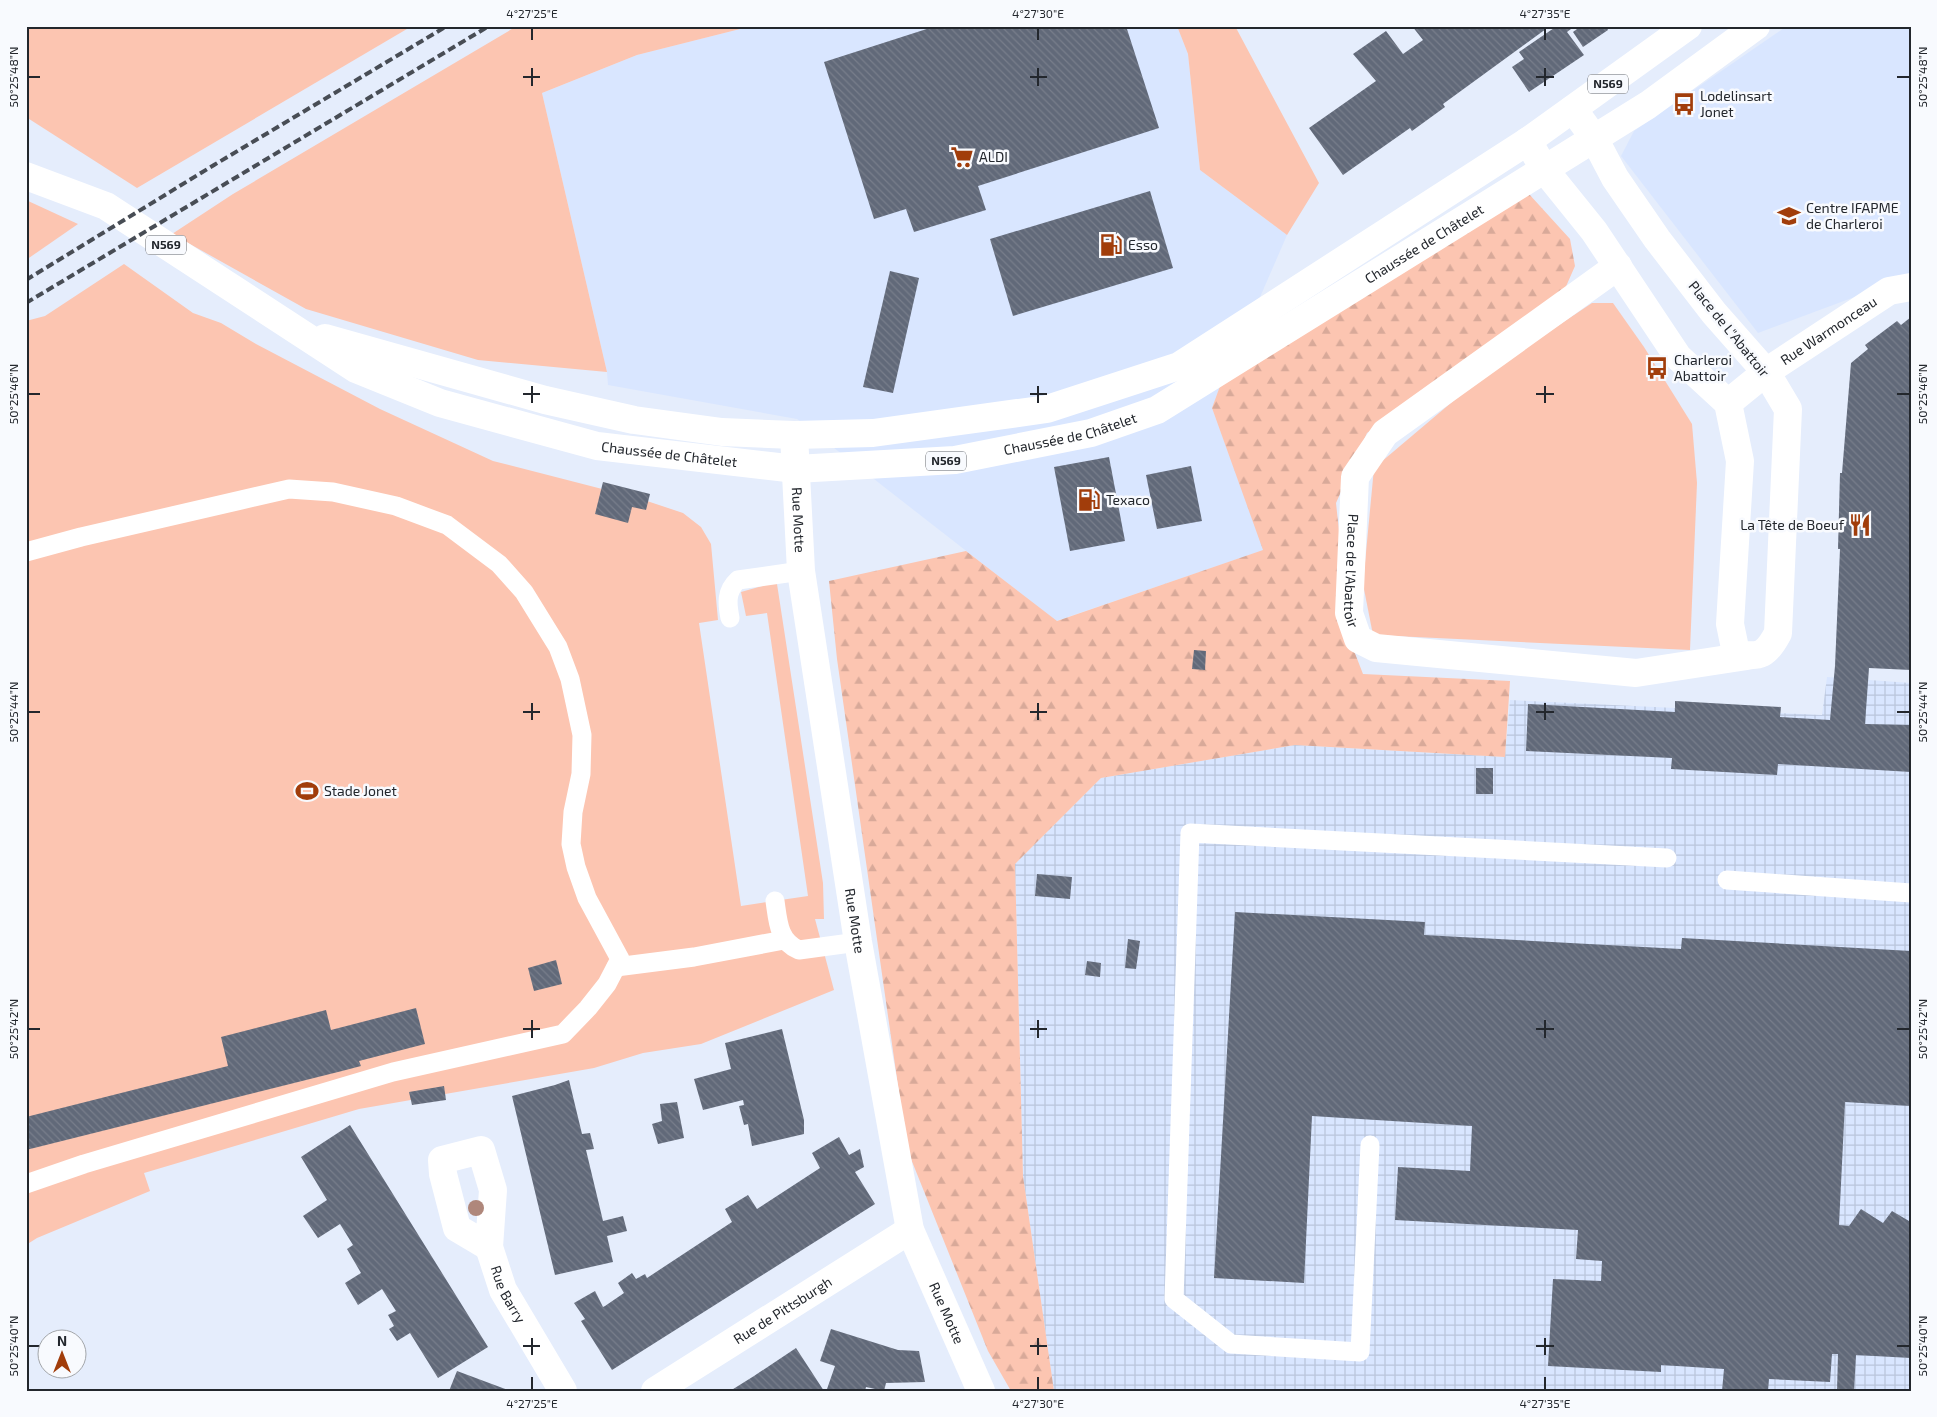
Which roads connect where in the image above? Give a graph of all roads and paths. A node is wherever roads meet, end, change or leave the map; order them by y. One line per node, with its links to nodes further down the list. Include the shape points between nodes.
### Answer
1 (1688, 26): 3 (street, Chaussée de Châtelet / N569)
2 (1756, 26): 4 (street, Chaussée de Châtelet / N569, via 1648,105)
3 (1573, 109): 4 (street, Place de L"Abattoir); 5 (street, Chaussée de Châtelet / N569)
4 (1594, 138): 6 (street, Chaussée de Châtelet / N569); 11 (street, Place de L"Abattoir, via 1615,178 1658,239 1714,314)
5 (1528, 141): 6 (street); 13 (street, Chaussée de Châtelet / N569, via 1179,366 1047,409 873,434)
6 (1544, 169): 8 (street); 14 (street, Chaussée de Châtelet / N569, via 1157,410 1091,434 955,460)
7 (26, 176): 10 (street, Chaussée de Châtelet / N569, via 106,206)
8 (1618, 266): 12 (street, via 1678,358); 18 (street, Place de l'Abattoir, via 1385,433 1355,478 1349,613 1358,639 1376,648 1636,673)
9 (1911, 287): 11 (street, Rue Warmonceau, via 1889,291)
10 (297, 330): 13 (street, Chaussée de Châtelet / N569, via 545,400 634,420 722,432); 14 (street, Chaussée de Châtelet / N569, via 356,369 440,403 527,428 597,446)
11 (1766, 372): 12 (street, Rue Warmonceau); 18 (street, Place de L"Abattoir, via 1788,409 1778,633 1770,648 1752,657)
12 (1728, 403): 18 (street, via 1740,462 1730,624 1736,653)
13 (794, 435): 14 (street, Rue Motte)
14 (796, 470): 16 (street, Rue Motte)
15 (26, 552): 25 (lane, via 289,489 333,492 396,506 447,525 499,564 524,592 558,647 570,679 582,735 581,774 573,812 571,844 587,898 620,959)
16 (801, 570): 17 (lane, via 738,580 728,596); 24 (street, Rue Motte)
17 (730, 618)
18 (1746, 656)
19 (1667, 858): 26 (lane, via 1190,833 1174,1300 1231,1344 1360,1352)
20 (1727, 880): 21 (lane)
21 (1911, 893)
22 (775, 901): 23 (lane)
23 (784, 940): 24 (lane, via 799,950); 25 (lane, via 694,957)
24 (858, 942): 28 (street, Rue Motte)
25 (616, 967): 27 (lane, via 607,984 564,1034 393,1072)
26 (1370, 1145)
27 (26, 1184)
28 (910, 1230): 31 (street, Rue de Pittsburgh); 32 (street, Rue Motte)
29 (489, 1248): 30 (street, Rue Barry, via 503,1290)
30 (563, 1391)
31 (655, 1391)
32 (981, 1391)

